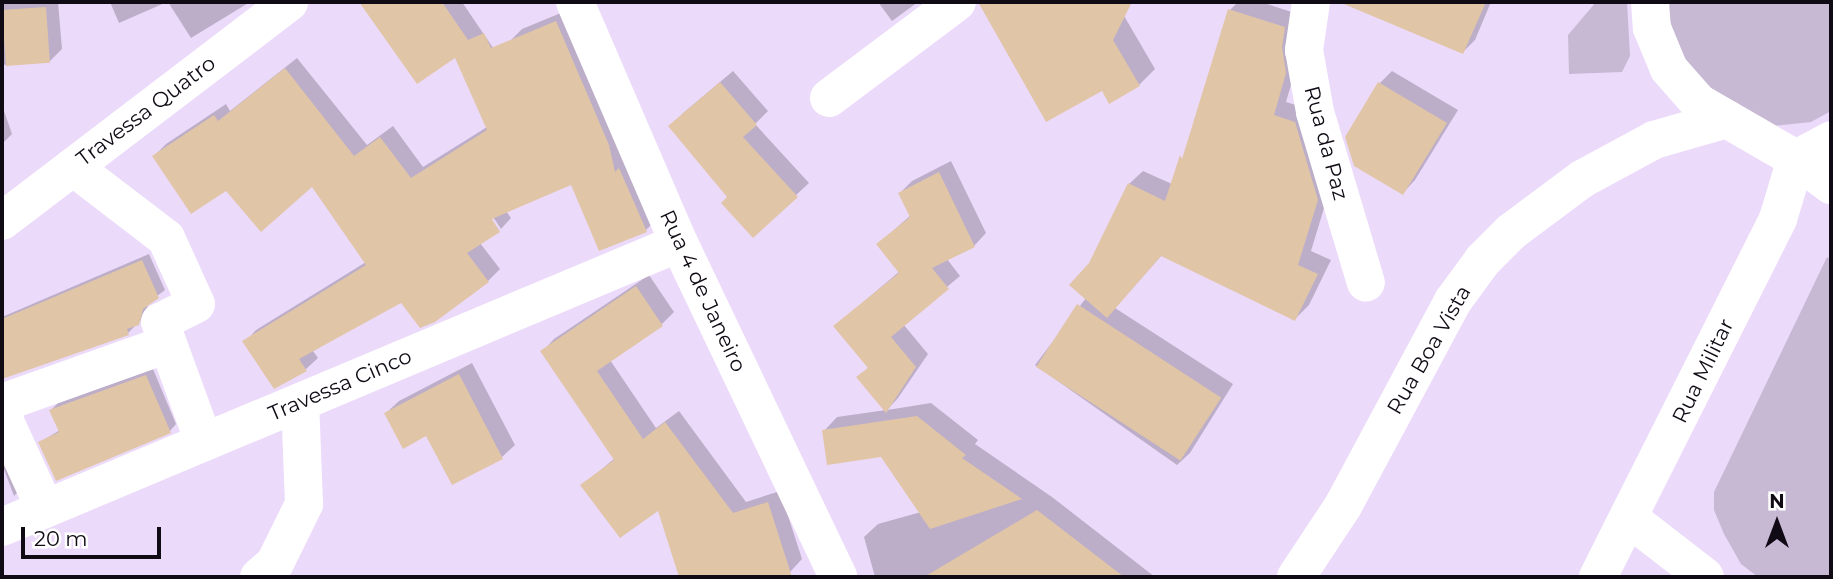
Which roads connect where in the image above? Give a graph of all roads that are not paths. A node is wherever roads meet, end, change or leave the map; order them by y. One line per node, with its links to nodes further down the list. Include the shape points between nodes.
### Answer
1 (289, 2): 10 (street, Travessa Quatro)
2 (575, 2): 13 (street, Rua 4 de Janeiro)
3 (957, 2): 6 (street)
4 (1311, 2): 14 (street, Rua da Paz, via 1304,50 1315,112)
5 (1650, 2): 7 (street, via 1651,28 1669,69 1699,103)
6 (829, 99)
7 (1727, 120): 9 (street); 25 (street, Rua Boa Vista, via 1654,141 1582,179 1511,232 1483,260 1453,301 1343,506)
8 (1831, 140): 9 (street)
9 (1796, 159): 11 (street); 21 (street, Rua Militar, via 1778,219)
10 (72, 167): 12 (street, Travessa Quatro); 15 (street, via 166,238 196,304 160,322)
11 (1831, 185)
12 (2, 221)
13 (679, 243): 16 (street, Travessa Cinco); 24 (street, Rua 4 de Janeiro)
14 (1366, 283)
15 (168, 344): 17 (street); 19 (street)
16 (300, 402): 19 (street, Travessa Cinco); 23 (street, via 304,504 275,563)
17 (2, 404)
18 (2, 415): 20 (street)
19 (204, 442): 20 (street, Travessa Cinco)
20 (45, 509): 22 (street, Travessa Cinco)
21 (1629, 518): 26 (street, Rua Militar); 27 (street)
22 (2, 527)
23 (259, 577)
24 (838, 577)
25 (1296, 577)
26 (1598, 577)
27 (1705, 577)

